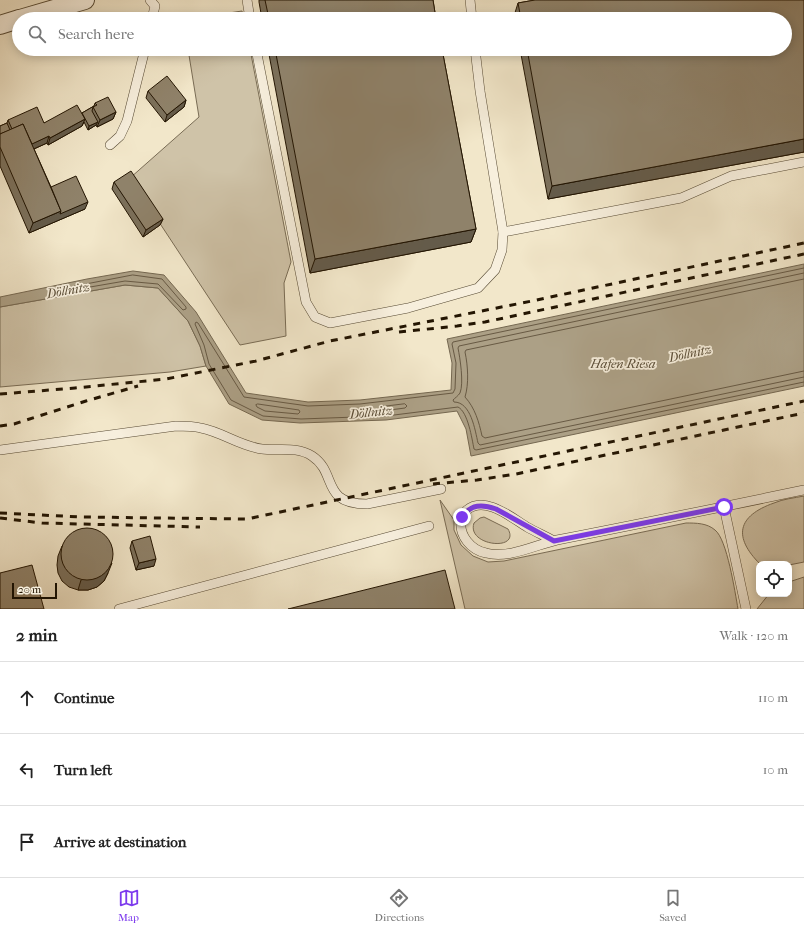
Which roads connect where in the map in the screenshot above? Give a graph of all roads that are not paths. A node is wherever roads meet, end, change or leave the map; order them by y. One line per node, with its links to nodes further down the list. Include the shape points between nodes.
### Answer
1 (85, 0): 5 (street)
2 (150, 0): 6 (lane, via 154,6)
3 (247, 0): 7 (lane)
4 (470, 0): 8 (lane)
5 (43, 12)
6 (153, 12)
7 (249, 12)
8 (471, 12)
9 (12, 21): 10 (street)
10 (0, 25)
11 (143, 56): 14 (lane, via 127,121 120,136)
12 (257, 56): 16 (lane, via 306,302 314,317 330,323 408,308 478,288 495,270 502,250)
13 (476, 56): 16 (lane)
14 (110, 145)
15 (804, 162): 16 (lane, via 731,176 681,198)
16 (503, 232)
17 (0, 450): 18 (lane, via 176,426 192,427 202,428 247,446 302,451 320,462 334,492 356,504)
18 (441, 489)
19 (804, 490): 20 (lane)
20 (724, 507): 22 (lane); 24 (lane)
21 (429, 526): 23 (lane)
22 (554, 541): 22 (lane, via 496,509 485,506 471,508 462,517 461,531 464,538 477,550 487,553 512,552)
23 (119, 609)
24 (746, 609)

